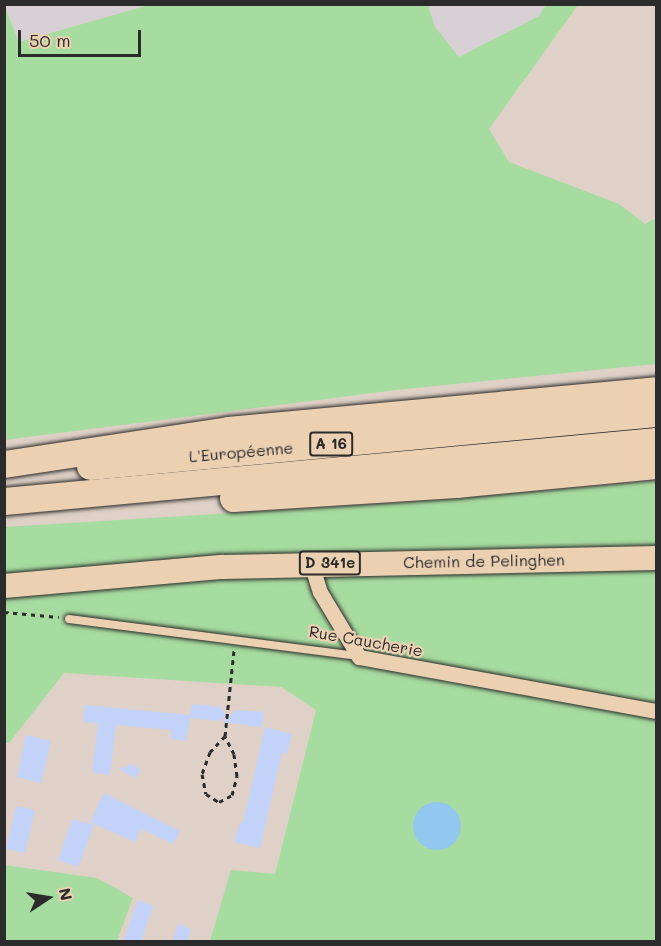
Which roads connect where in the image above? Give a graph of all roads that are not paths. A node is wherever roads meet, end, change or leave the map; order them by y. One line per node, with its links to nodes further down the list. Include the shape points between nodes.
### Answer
1 (655, 396): 3 (highway, via 228,430); 7 (highway, L'Européenne / A 16)
2 (657, 441): 8 (highway, L'Européenne / A 16)
3 (4, 464)
4 (657, 465): 5 (highway)
5 (616, 469): 6 (highway); 9 (highway, via 456,484 122,506)
6 (657, 470)
7 (4, 474)
8 (4, 501)
9 (4, 508)
10 (657, 558): 11 (main road, Chemin de Pelinghen / D 341e)
11 (311, 563): 12 (main road, Chemin de Pelinghen / D 341e, via 120,573); 14 (street, via 320,592)
12 (4, 586)
13 (69, 619): 14 (lane, Rue Caucherie)
14 (359, 657): 15 (street, Rue Caucherie)
15 (657, 711)

